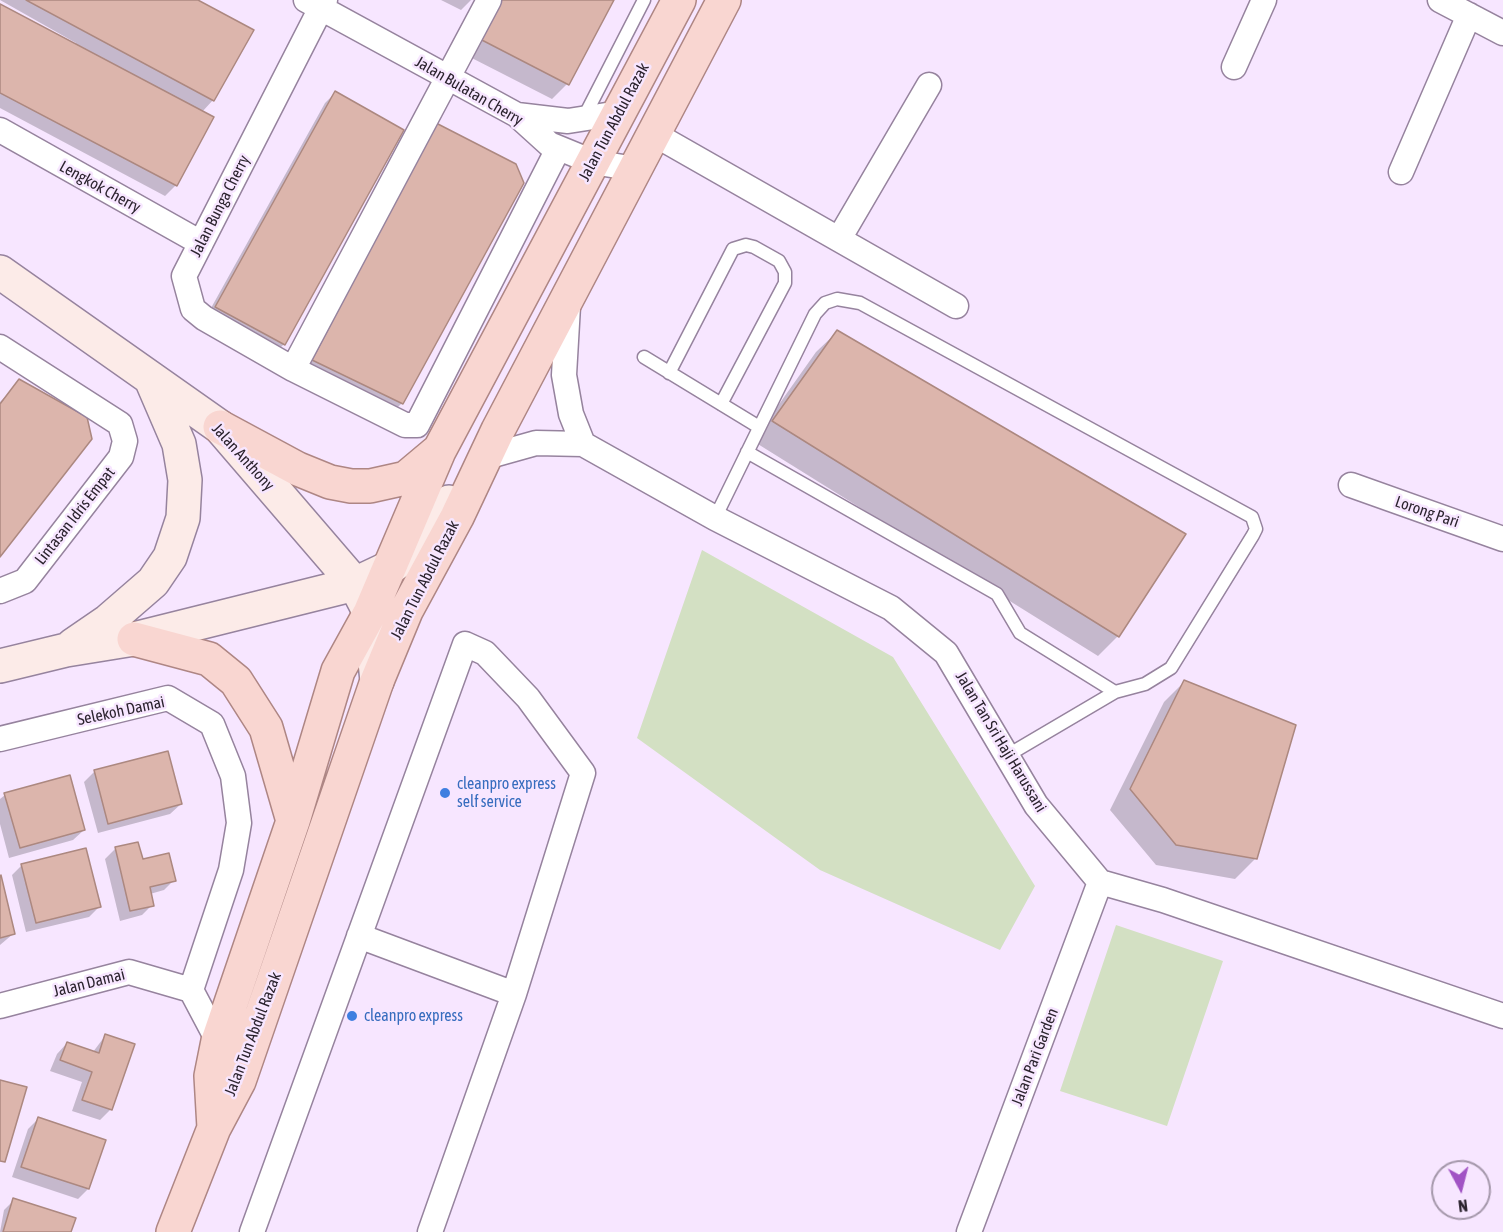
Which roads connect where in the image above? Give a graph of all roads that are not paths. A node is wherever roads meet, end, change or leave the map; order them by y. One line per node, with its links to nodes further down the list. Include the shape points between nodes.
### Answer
1 (489, 0): 11 (street)
2 (644, 0): 15 (lane)
3 (679, 0): 13 (main road, Jalan Tun Abdul Razak)
4 (724, 0): 17 (main road, Jalan Tun Abdul Razak)
5 (1264, 0): 10 (street)
6 (1440, 0): 8 (street)
7 (317, 3): 11 (street, Jalan Bulatan Cherry); 23 (street, Jalan Bunga Cherry)
8 (1469, 15): 9 (street); 21 (street)
9 (1503, 33)
10 (1234, 67)
11 (448, 78): 14 (street, Jalan Bulatan Cherry); 29 (street)
12 (930, 85): 22 (street)
13 (619, 113): 15 (street); 19 (main road, Jalan Tun Abdul Razak)
14 (517, 116): 15 (street); 18 (street, Jalan Bulatan Cherry)
15 (582, 121)
16 (0, 130): 23 (street, Lengkok Cherry)
17 (654, 134): 20 (main road, Jalan Tun Abdul Razak); 22 (street)
18 (558, 149): 19 (street, Jalan Bulatan Cherry); 29 (street, Jalan Bunga Cherry, via 417,425 405,425)
19 (593, 162): 20 (street, Jalan Bulatan Cherry); 36 (main road, Jalan Tun Abdul Razak)
20 (635, 169): 25 (main road, Jalan Tun Abdul Razak)
21 (1401, 172)
22 (838, 239): 26 (street)
23 (201, 243): 29 (street, Jalan Bunga Cherry, via 184,276 193,309)
24 (0, 272): 31 (main road, Jalan Anthony)
25 (569, 295): 35 (street, via 564,375 571,414); 38 (main road, Jalan Tun Abdul Razak)
26 (956, 306)
27 (0, 347): 44 (street, Lintasan Idris Empat, via 120,424 126,441 121,457 25,581)
28 (644, 357): 30 (lane)
29 (293, 369)
30 (669, 373): 32 (lane); 32 (lane, via 733,249 754,247 779,261 785,272 785,284)
31 (151, 379): 33 (main road, Jalan Anthony); 47 (main road, via 179,444 185,480 180,528 170,557 153,582 108,621)
32 (721, 404): 34 (lane)
33 (219, 427): 36 (main road, via 297,469 351,486 406,478); 43 (main road, Jalan Anthony)
34 (759, 428): 37 (lane); 50 (lane, via 815,314 825,303 837,299 860,303 1252,517 1256,529 1253,535 1171,668 1145,684)
35 (584, 444): 38 (street, Jalan Tan Sri Haji Harussani, via 536,443); 40 (street, Jalan Tan Sri Haji Harussani)
36 (439, 451): 42 (main road, Jalan Tun Abdul Razak)
37 (747, 452): 40 (lane); 50 (lane, via 997,594 1020,633)
38 (486, 457): 42 (main road, Jalan Tun Abdul Razak, via 461,482 430,535); 49 (main road, Jalan Tun Abdul Razak, via 406,611)
39 (1351, 486): 41 (street, Lorong Pari)
40 (715, 518): 52 (street, Jalan Tan Sri Haji Harussani, via 891,608 937,645 946,653)
41 (1503, 539)
42 (391, 567): 43 (main road, Jalan Tun Abdul Razak); 45 (main road, Jalan Tun Abdul Razak)
43 (355, 584): 45 (main road, Jalan Anthony); 46 (main road, Jalan Tun Abdul Razak)
44 (0, 591)
45 (370, 613): 49 (main road, Jalan Anthony); 53 (main road, Jalan Tun Abdul Razak, via 338,671)
46 (134, 639): 47 (main road, Jalan Tun Abdul Razak); 53 (main road, via 209,659 236,681 266,728)
47 (66, 650): 48 (main road, Jalan Tun Abdul Razak)
48 (0, 666)
49 (377, 681): 61 (main road, Jalan Tun Abdul Razak, via 239,1081)
50 (1115, 692): 52 (lane)
51 (0, 739): 56 (street, Selekoh Damai, via 168,698 212,724 233,776 239,823 231,870)
52 (1008, 755): 54 (street, Jalan Tan Sri Haji Harussani, via 1036,805)
53 (293, 821): 60 (main road, Jalan Tun Abdul Razak)
54 (1100, 882): 59 (street); 65 (street, Jalan Pari Garden)
55 (359, 936): 57 (street); 57 (street, via 465,644 485,653 528,698 582,772); 63 (street)
56 (191, 990): 58 (street, Jalan Damai, via 129,972); 60 (street)
57 (514, 993): 64 (street)
58 (0, 1006)
59 (1503, 1016)
60 (218, 1041): 61 (main road, Jalan Tun Abdul Razak, via 211,1076)
61 (214, 1128): 62 (main road)
62 (173, 1232)
63 (252, 1232)
64 (430, 1232)
65 (969, 1232)

